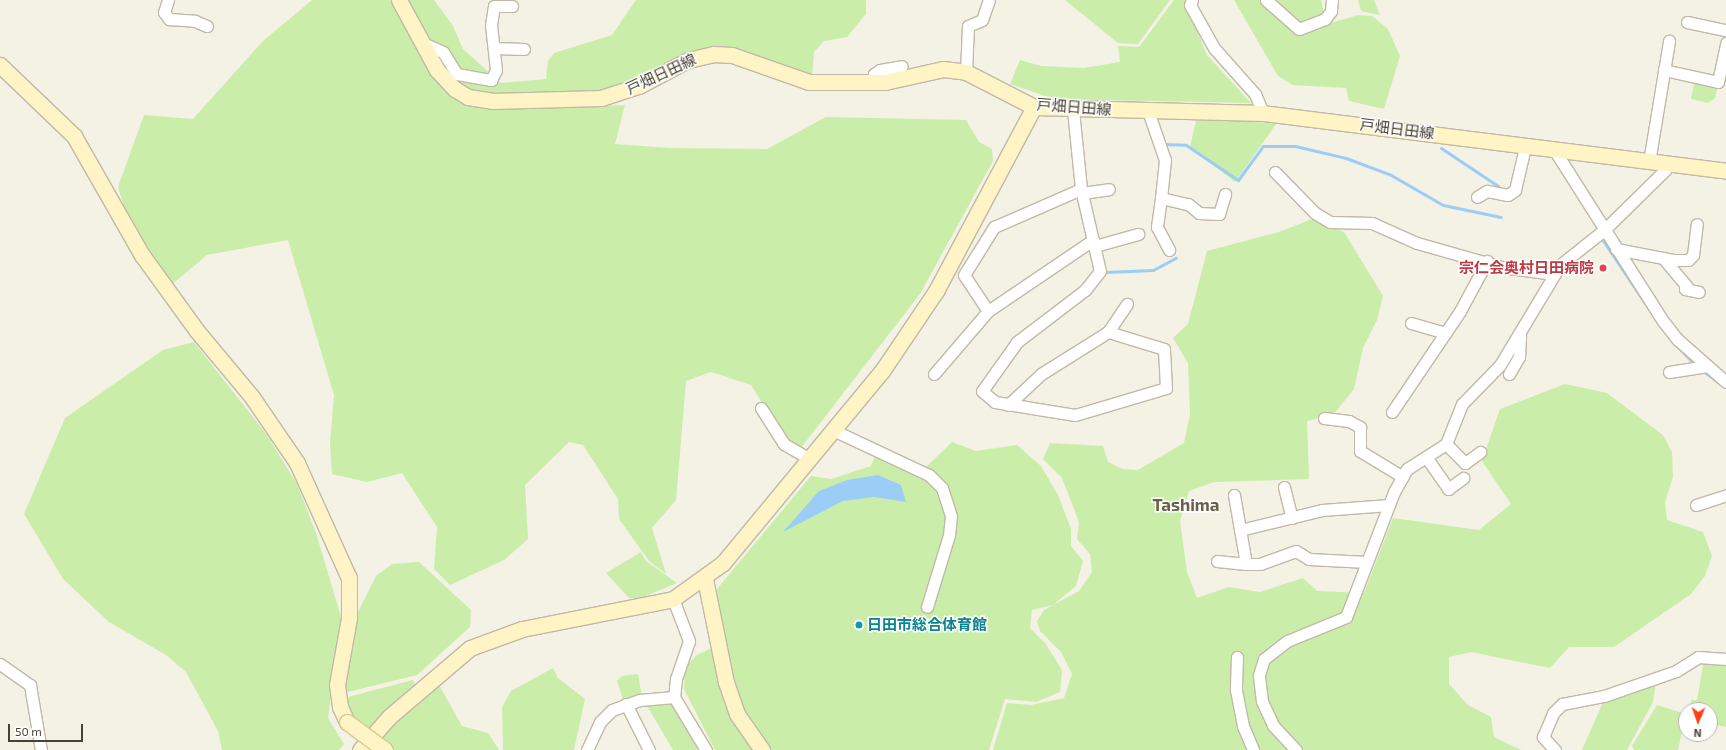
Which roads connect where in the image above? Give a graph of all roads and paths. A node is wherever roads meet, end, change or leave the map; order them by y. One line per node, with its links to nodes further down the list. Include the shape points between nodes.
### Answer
1 (168, 0): 9 (street, via 164,12 168,19 195,21)
2 (399, 0): 12 (street, 戸畑日田線)
3 (989, 0): 19 (street, via 982,20 968,26)
4 (1192, 0): 24 (street, via 1190,5 1214,48 1255,94)
5 (1266, 0): 6 (street, via 1299,29 1324,19 1331,11)
6 (1332, 0)
7 (512, 6): 14 (street, via 494,6)
8 (1687, 22): 10 (street)
9 (207, 26)
10 (1726, 30)
11 (1669, 41): 18 (street)
12 (423, 43): 14 (street, via 443,52 457,74 475,80 491,80 496,70); 20 (street, 戸畑日田線, via 437,70 455,89 468,98 492,101 601,98 639,86 688,60 713,54 732,55 810,82)
13 (1726, 43): 18 (street, via 1718,82)
14 (494, 48): 15 (street)
15 (524, 49)
16 (0, 65): 88 (street, bridge, via 74,136 142,255 197,331 252,397 297,463 349,578 349,618 337,685 340,707 347,722)
17 (902, 66): 20 (street, via 880,70 874,74)
18 (1664, 70): 27 (street)
19 (966, 72): 20 (street, 戸畑日田線, via 943,69); 21 (street, 戸畑日田線)
20 (874, 83)
21 (1034, 107): 22 (street, 戸畑日田線); 61 (street, via 936,291 882,371)
22 (1073, 110): 23 (street, 戸畑日田線); 32 (street)
23 (1148, 111): 24 (street, 戸畑日田線); 35 (street, via 1165,160)
24 (1263, 113): 25 (street, 戸畑日田線)
25 (1525, 147): 26 (street, 戸畑日田線); 34 (street, via 1515,190 1508,195 1487,191)
26 (1555, 151): 27 (street, 戸畑日田線); 37 (street)
27 (1649, 162): 28 (street, 戸畑日田線)
28 (1667, 164): 29 (street, 戸畑日田線); 37 (street, via 1665,170)
29 (1726, 171)
30 (1275, 172): 43 (street, via 1315,213 1330,222 1372,223 1417,243)
31 (1109, 190): 32 (street)
32 (1081, 191): 39 (street); 47 (street, via 994,227 964,275)
33 (1225, 194): 35 (street, via 1219,214 1199,213 1188,204)
34 (1477, 197)
35 (1161, 198): 41 (street, via 1157,226)
36 (1696, 224): 42 (street, via 1693,255 1688,260)
37 (1604, 230): 40 (street); 44 (street, via 1560,265)
38 (1138, 234): 39 (street)
39 (1094, 243): 47 (street); 57 (street, via 1100,262 1096,279 1017,342 987,381 982,391 987,398)
40 (1616, 249): 42 (street); 52 (street, via 1663,321)
41 (1169, 250)
42 (1663, 258): 45 (street, via 1686,285 1685,289)
43 (1487, 261): 44 (street, via 1501,267); 50 (street)
44 (1555, 274): 51 (street)
45 (1699, 292)
46 (1127, 304): 49 (street)
47 (988, 311): 54 (street)
48 (1411, 323): 50 (street)
49 (1108, 332): 57 (street, via 1041,374); 57 (street, via 1164,349 1166,388 1075,414)
50 (1446, 333): 59 (street)
51 (1520, 334): 55 (street, via 1519,357); 62 (street, via 1500,365 1462,404)
52 (1701, 367): 53 (street); 56 (street)
53 (1669, 372)
54 (934, 374)
55 (1509, 374)
56 (1726, 382)
57 (1008, 405)
58 (762, 408): 65 (street, via 784,444)
59 (1392, 412)
60 (1324, 418): 66 (street, via 1349,421 1360,428 1360,451)
61 (836, 430): 65 (street); 80 (street, via 929,475 942,488 951,516 949,535)
62 (1446, 444): 63 (street, via 1465,463); 64 (street)
63 (1480, 452)
64 (1426, 457): 66 (street, via 1407,469); 67 (street, via 1448,489)
65 (810, 458): 78 (street, via 762,520)
66 (1403, 477): 71 (street)
67 (1463, 478)
68 (1284, 486): 73 (street)
69 (1234, 495): 74 (street)
70 (1726, 495): 72 (street)
71 (1389, 505): 73 (street, via 1322,510); 76 (street)
72 (1696, 505)
73 (1292, 518): 74 (street)
74 (1240, 530): 77 (street)
75 (1217, 561): 77 (street)
76 (1367, 562): 77 (street, via 1309,559 1296,551 1260,564); 94 (street, via 1346,616 1286,641 1264,659 1259,688 1262,701 1273,725)
77 (1246, 564)
78 (705, 579): 79 (street); 92 (street, via 716,647 726,682 737,714)
79 (674, 599): 84 (street, via 689,641 676,679); 87 (street, via 494,636 470,648 388,717)
80 (928, 607)
81 (1236, 657): 93 (street, via 1236,690 1243,726)
82 (1726, 659): 95 (street, via 1698,656 1676,671 1604,696 1562,704 1553,712 1543,737)
83 (0, 664): 86 (street, via 30,685)
84 (674, 697): 85 (street); 91 (street)
85 (626, 704): 89 (street, via 612,710 600,722); 90 (street)
86 (41, 750)
87 (360, 750)
88 (385, 750)
89 (587, 750)
90 (649, 750)
91 (706, 750)
92 (762, 750)
93 (1254, 750)
94 (1296, 750)
95 (1555, 750)

